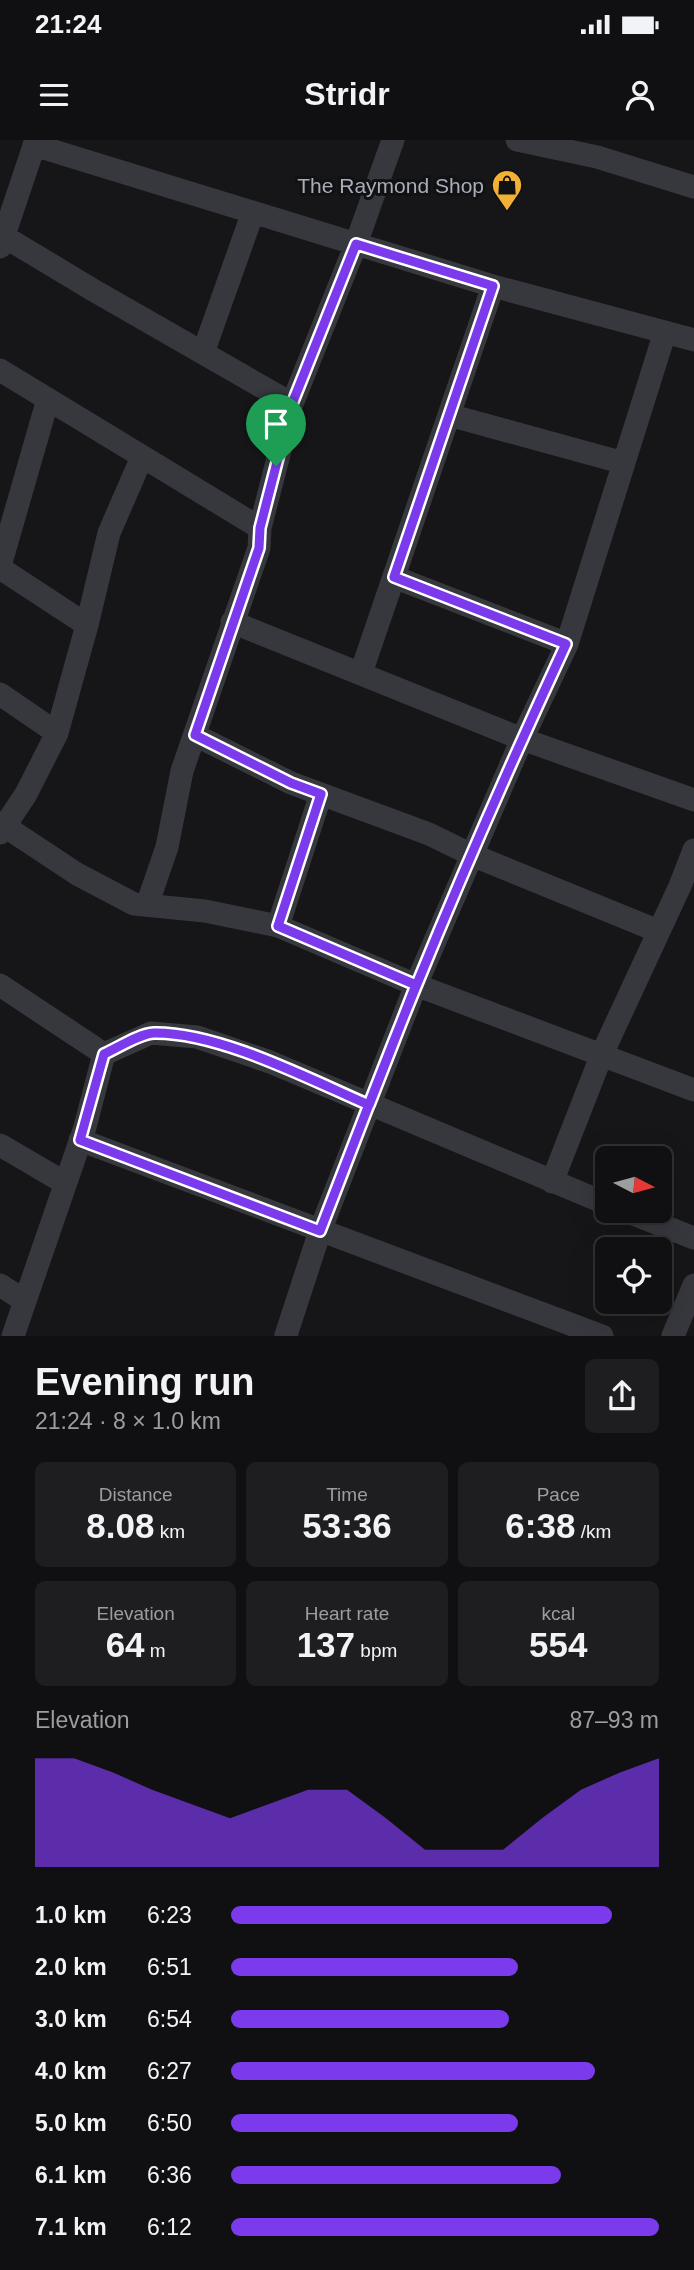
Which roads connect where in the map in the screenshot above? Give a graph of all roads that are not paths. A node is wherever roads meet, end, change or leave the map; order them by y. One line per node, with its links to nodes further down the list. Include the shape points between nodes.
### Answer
1 (393, 140): 8 (street)
2 (517, 140): 4 (street)
3 (35, 143): 6 (street); 7 (street)
4 (600, 148): 5 (street)
5 (694, 187)
6 (253, 212): 8 (street); 12 (street)
7 (2, 239): 12 (street)
8 (356, 244): 9 (street); 15 (street)
9 (493, 286): 10 (street); 16 (street)
10 (665, 332): 11 (street); 18 (street)
11 (694, 340)
12 (203, 353): 15 (street)
13 (0, 369): 14 (street)
14 (48, 399): 17 (street); 20 (street)
15 (292, 404): 19 (street)
16 (449, 415): 18 (street); 21 (street)
17 (142, 457): 19 (street); 23 (street, via 109,533)
18 (624, 463): 24 (street)
19 (260, 528): 22 (street, via 259,548)
20 (0, 567): 23 (street)
21 (394, 577): 24 (street); 25 (street)
22 (232, 622): 25 (street); 28 (street)
23 (87, 625): 27 (street)
24 (566, 644): 29 (street)
25 (361, 673): 29 (street)
26 (0, 694): 27 (street)
27 (57, 733): 32 (street, via 26,794)
28 (195, 735): 30 (street); 36 (street)
29 (522, 739): 31 (street); 34 (street)
30 (321, 794): 34 (street); 37 (street)
31 (694, 800)
32 (1, 828): 36 (street, via 77,874 134,904)
33 (694, 850): 35 (street)
34 (472, 855): 38 (street); 40 (street)
35 (687, 889): 38 (street)
36 (147, 905): 37 (street)
37 (278, 926): 40 (street)
38 (658, 931): 42 (street)
39 (0, 985): 41 (street)
40 (416, 985): 42 (street); 44 (street)
41 (104, 1054): 44 (street, via 151,1033 197,1037 270,1062); 45 (street)
42 (602, 1054): 43 (street); 47 (street)
43 (694, 1090)
44 (369, 1105): 47 (street); 51 (street)
45 (80, 1140): 48 (street); 51 (street)
46 (0, 1144): 48 (street)
47 (552, 1182): 49 (street)
48 (65, 1183): 55 (street)
49 (595, 1199)
50 (656, 1223): 52 (street)
51 (320, 1231): 57 (street); 58 (street)
52 (694, 1238)
53 (0, 1285): 55 (street)
54 (694, 1286): 59 (street)
55 (25, 1301): 56 (street)
56 (13, 1335)
57 (287, 1335)
58 (602, 1335)
59 (673, 1335)

